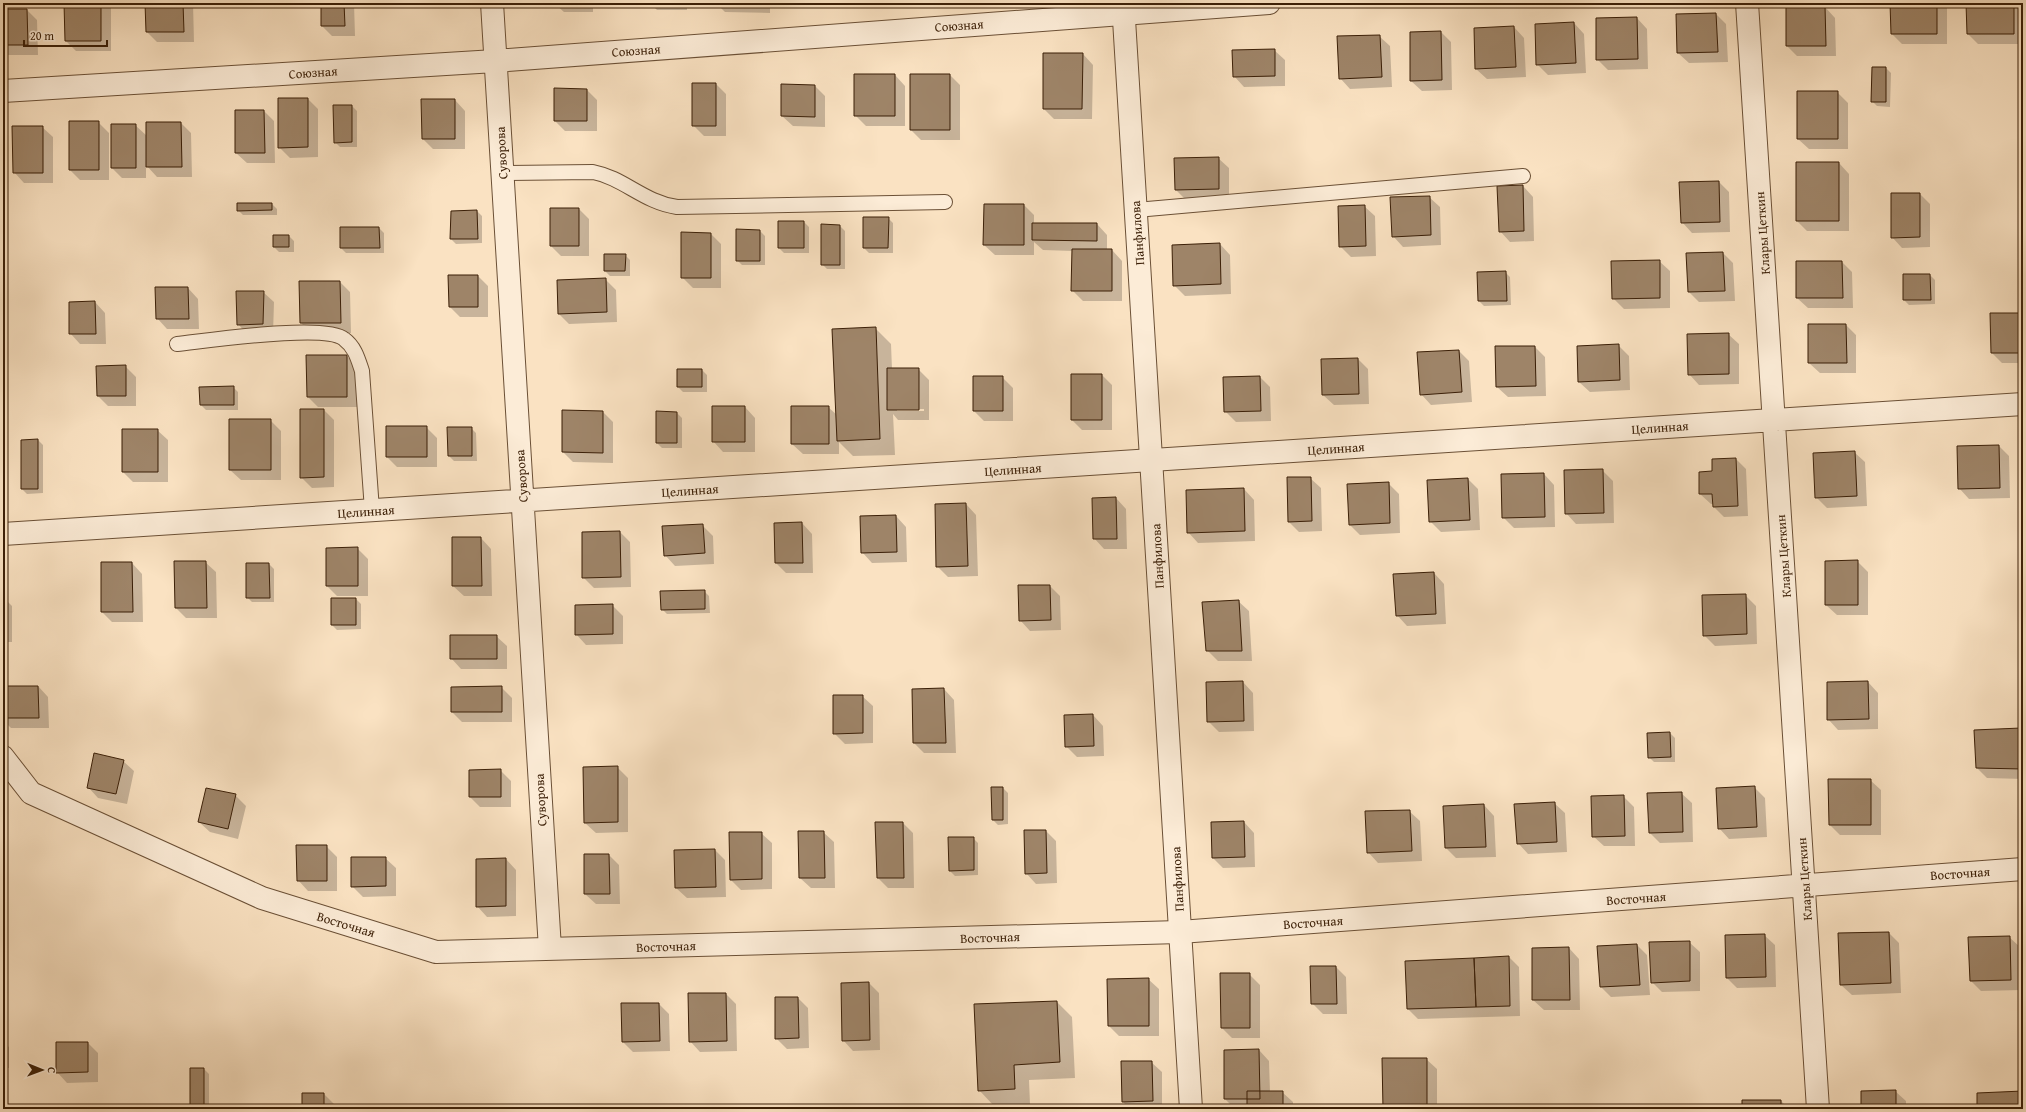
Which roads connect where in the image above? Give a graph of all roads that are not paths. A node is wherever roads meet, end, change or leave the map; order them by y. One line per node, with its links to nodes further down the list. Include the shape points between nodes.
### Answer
1 (492, 3): 5 (street, Суворова)
2 (1269, 3): 4 (street, Союзная)
3 (1747, 3): 13 (street, Клары Цеткин)
4 (1123, 8): 5 (street, Союзная); 10 (street, Панфилова)
5 (495, 61): 6 (street, Союзная); 7 (street, Суворова)
6 (3, 91)
7 (502, 173): 9 (lane, via 606,174 662,205 677,207); 15 (street, Суворова)
8 (1523, 176): 10 (lane)
9 (945, 202)
10 (1136, 210): 14 (street, Панфилова)
11 (177, 344): 16 (lane, via 303,332 324,333 344,338 356,353 362,370)
12 (2023, 404): 13 (street, Целинная)
13 (1774, 420): 14 (street, Целинная); 20 (street, Клары Цеткин)
14 (1151, 460): 15 (street, Целинная); 21 (street, Панфилова)
15 (522, 501): 16 (street, Целинная); 22 (street, Суворова)
16 (372, 510): 17 (street, Целинная)
17 (3, 534)
18 (3, 757): 22 (street, Восточная, via 31,793 262,898 436,952)
19 (2023, 869): 20 (street, Восточная)
20 (1804, 885): 21 (street, Восточная); 24 (street, Клары Цеткин)
21 (1180, 932): 22 (street, Восточная); 23 (street, Панфилова)
22 (550, 949)
23 (1191, 1109)
24 (1818, 1109)

